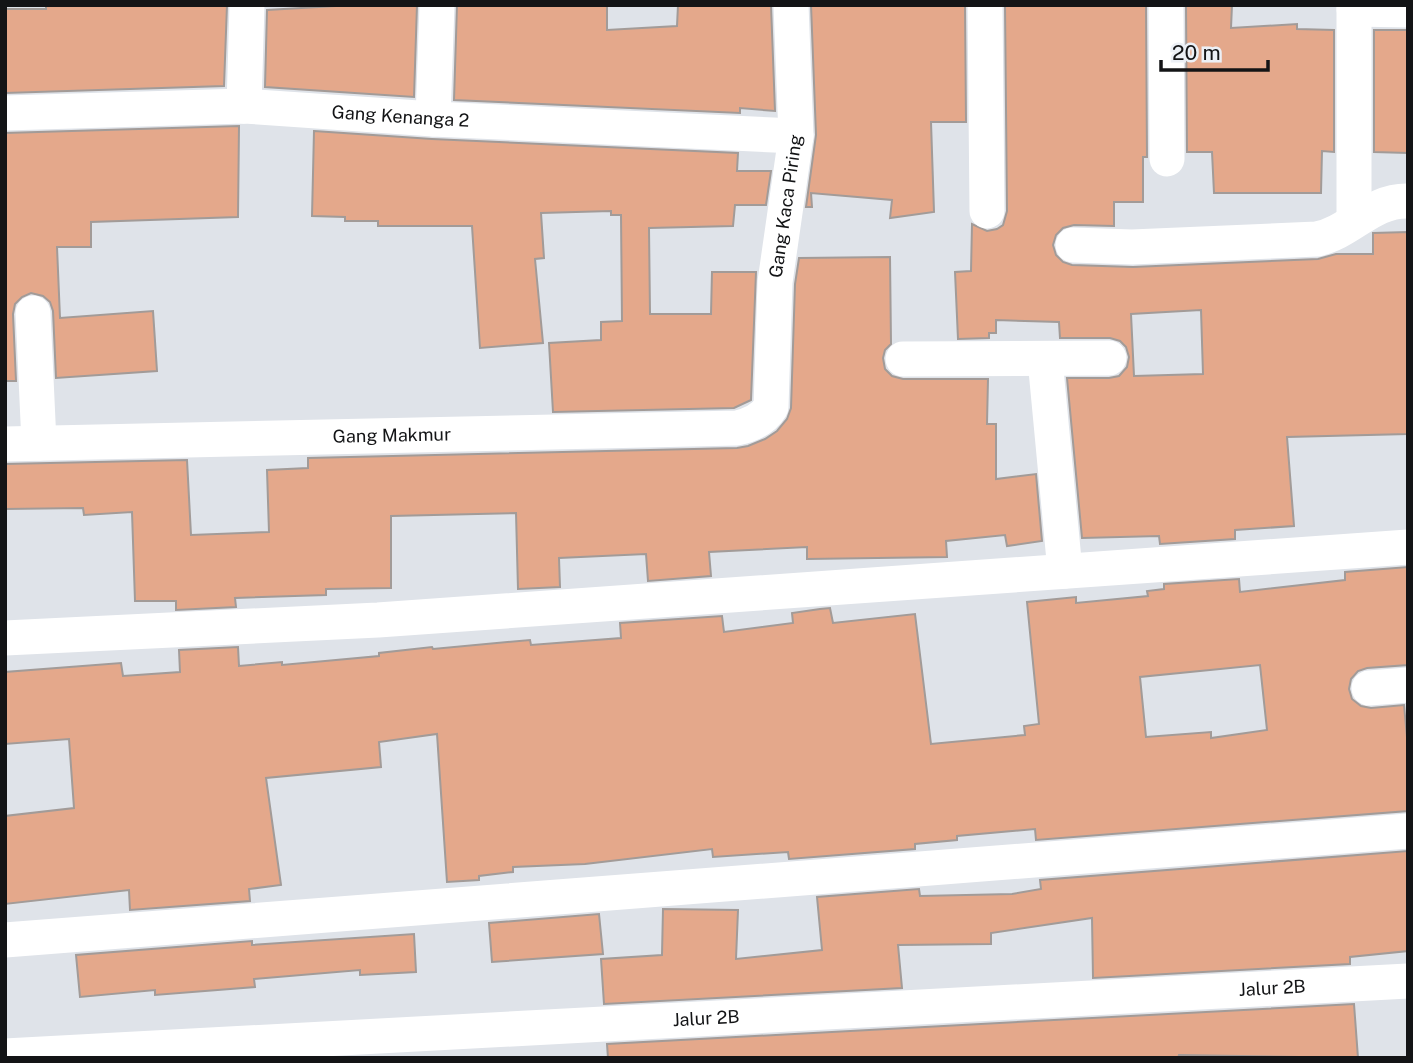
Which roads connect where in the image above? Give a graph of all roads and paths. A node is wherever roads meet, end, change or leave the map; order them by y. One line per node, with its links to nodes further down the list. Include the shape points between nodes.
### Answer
1 (247, 5): 8 (street)
2 (437, 5): 10 (street)
3 (792, 5): 11 (street, Gang Kaca Piring)
4 (985, 5): 14 (street)
5 (1166, 5): 12 (street)
6 (1354, 7): 7 (street); 15 (street)
7 (1408, 10)
8 (244, 106): 9 (street, Gang Kenanga 2); 10 (street, Gang Kenanga 2)
9 (5, 113)
10 (433, 119): 11 (street, Gang Kenanga 2)
11 (796, 136): 21 (street, Gang Kaca Piring, via 775,282)
12 (1167, 159)
13 (1408, 201): 15 (street, via 1385,203)
14 (987, 211)
15 (1354, 221): 16 (street, via 1330,236 1294,241)
16 (1073, 245)
17 (33, 313): 22 (street)
18 (1109, 358): 20 (street)
19 (903, 359): 20 (street)
20 (1045, 359): 24 (street)
21 (771, 407): 22 (street, Gang Makmur, via 757,421 737,428)
22 (22, 443)
23 (1408, 547): 24 (street)
24 (1065, 571): 25 (street, via 378,620)
25 (5, 638)
26 (1408, 685): 27 (street)
27 (1369, 688)
28 (1408, 831): 29 (street)
29 (5, 940)
30 (1408, 981): 31 (street, Jalur 2B)
31 (5, 1056)

